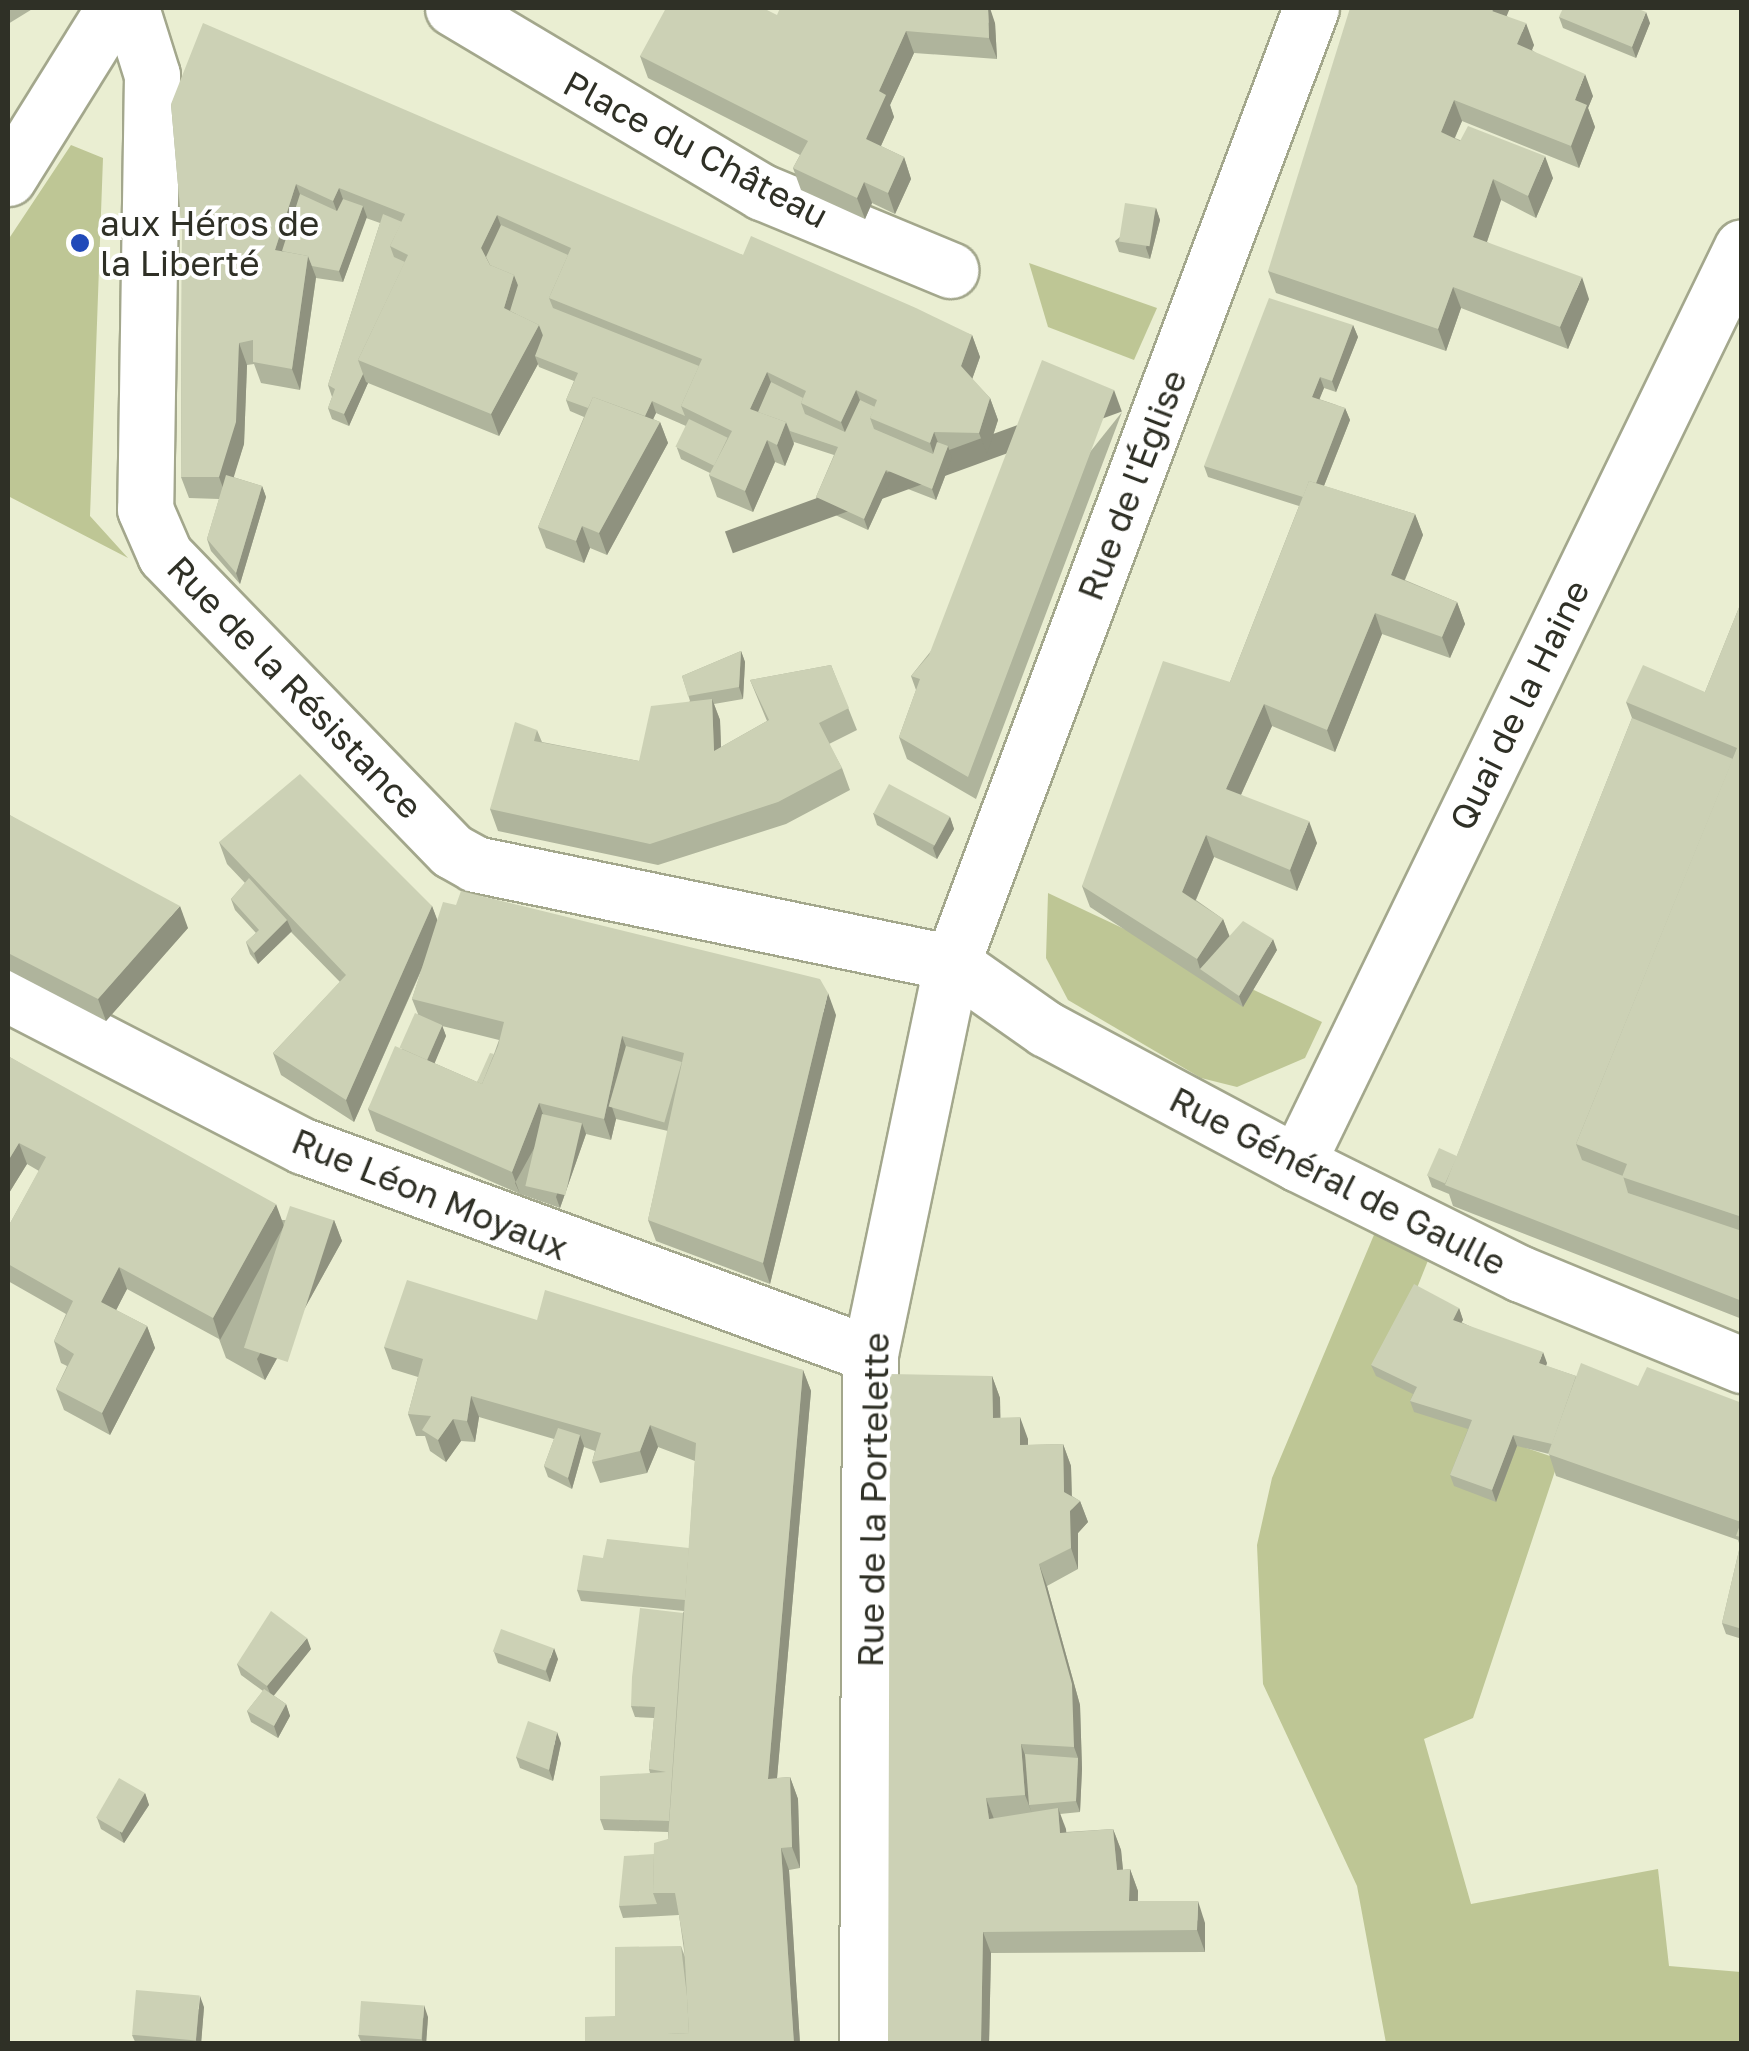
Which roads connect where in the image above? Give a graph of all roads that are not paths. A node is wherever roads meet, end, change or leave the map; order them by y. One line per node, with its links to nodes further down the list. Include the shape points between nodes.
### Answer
1 (114, 8): 5 (street)
2 (131, 8): 8 (street, Rue de la Résistance, via 152,75 142,465 146,510 165,554 475,864)
3 (453, 8): 7 (street, Place du Château, via 762,192)
4 (1310, 8): 8 (street, Rue de l'Église)
5 (8, 178)
6 (1742, 247): 10 (street, Quai de la Haine)
7 (950, 270)
8 (952, 963): 10 (street, Rue Général de Gaulle, via 1046,1029); 11 (street, Rue de la Portelette)
9 (8, 994): 11 (street, Rue Léon Moyaux, via 303,1146)
10 (1297, 1162): 12 (street, Rue Général de Gaulle, via 1522,1274)
11 (870, 1354): 13 (street, Rue de la Portelette)
12 (1742, 1365)
13 (867, 2044)

